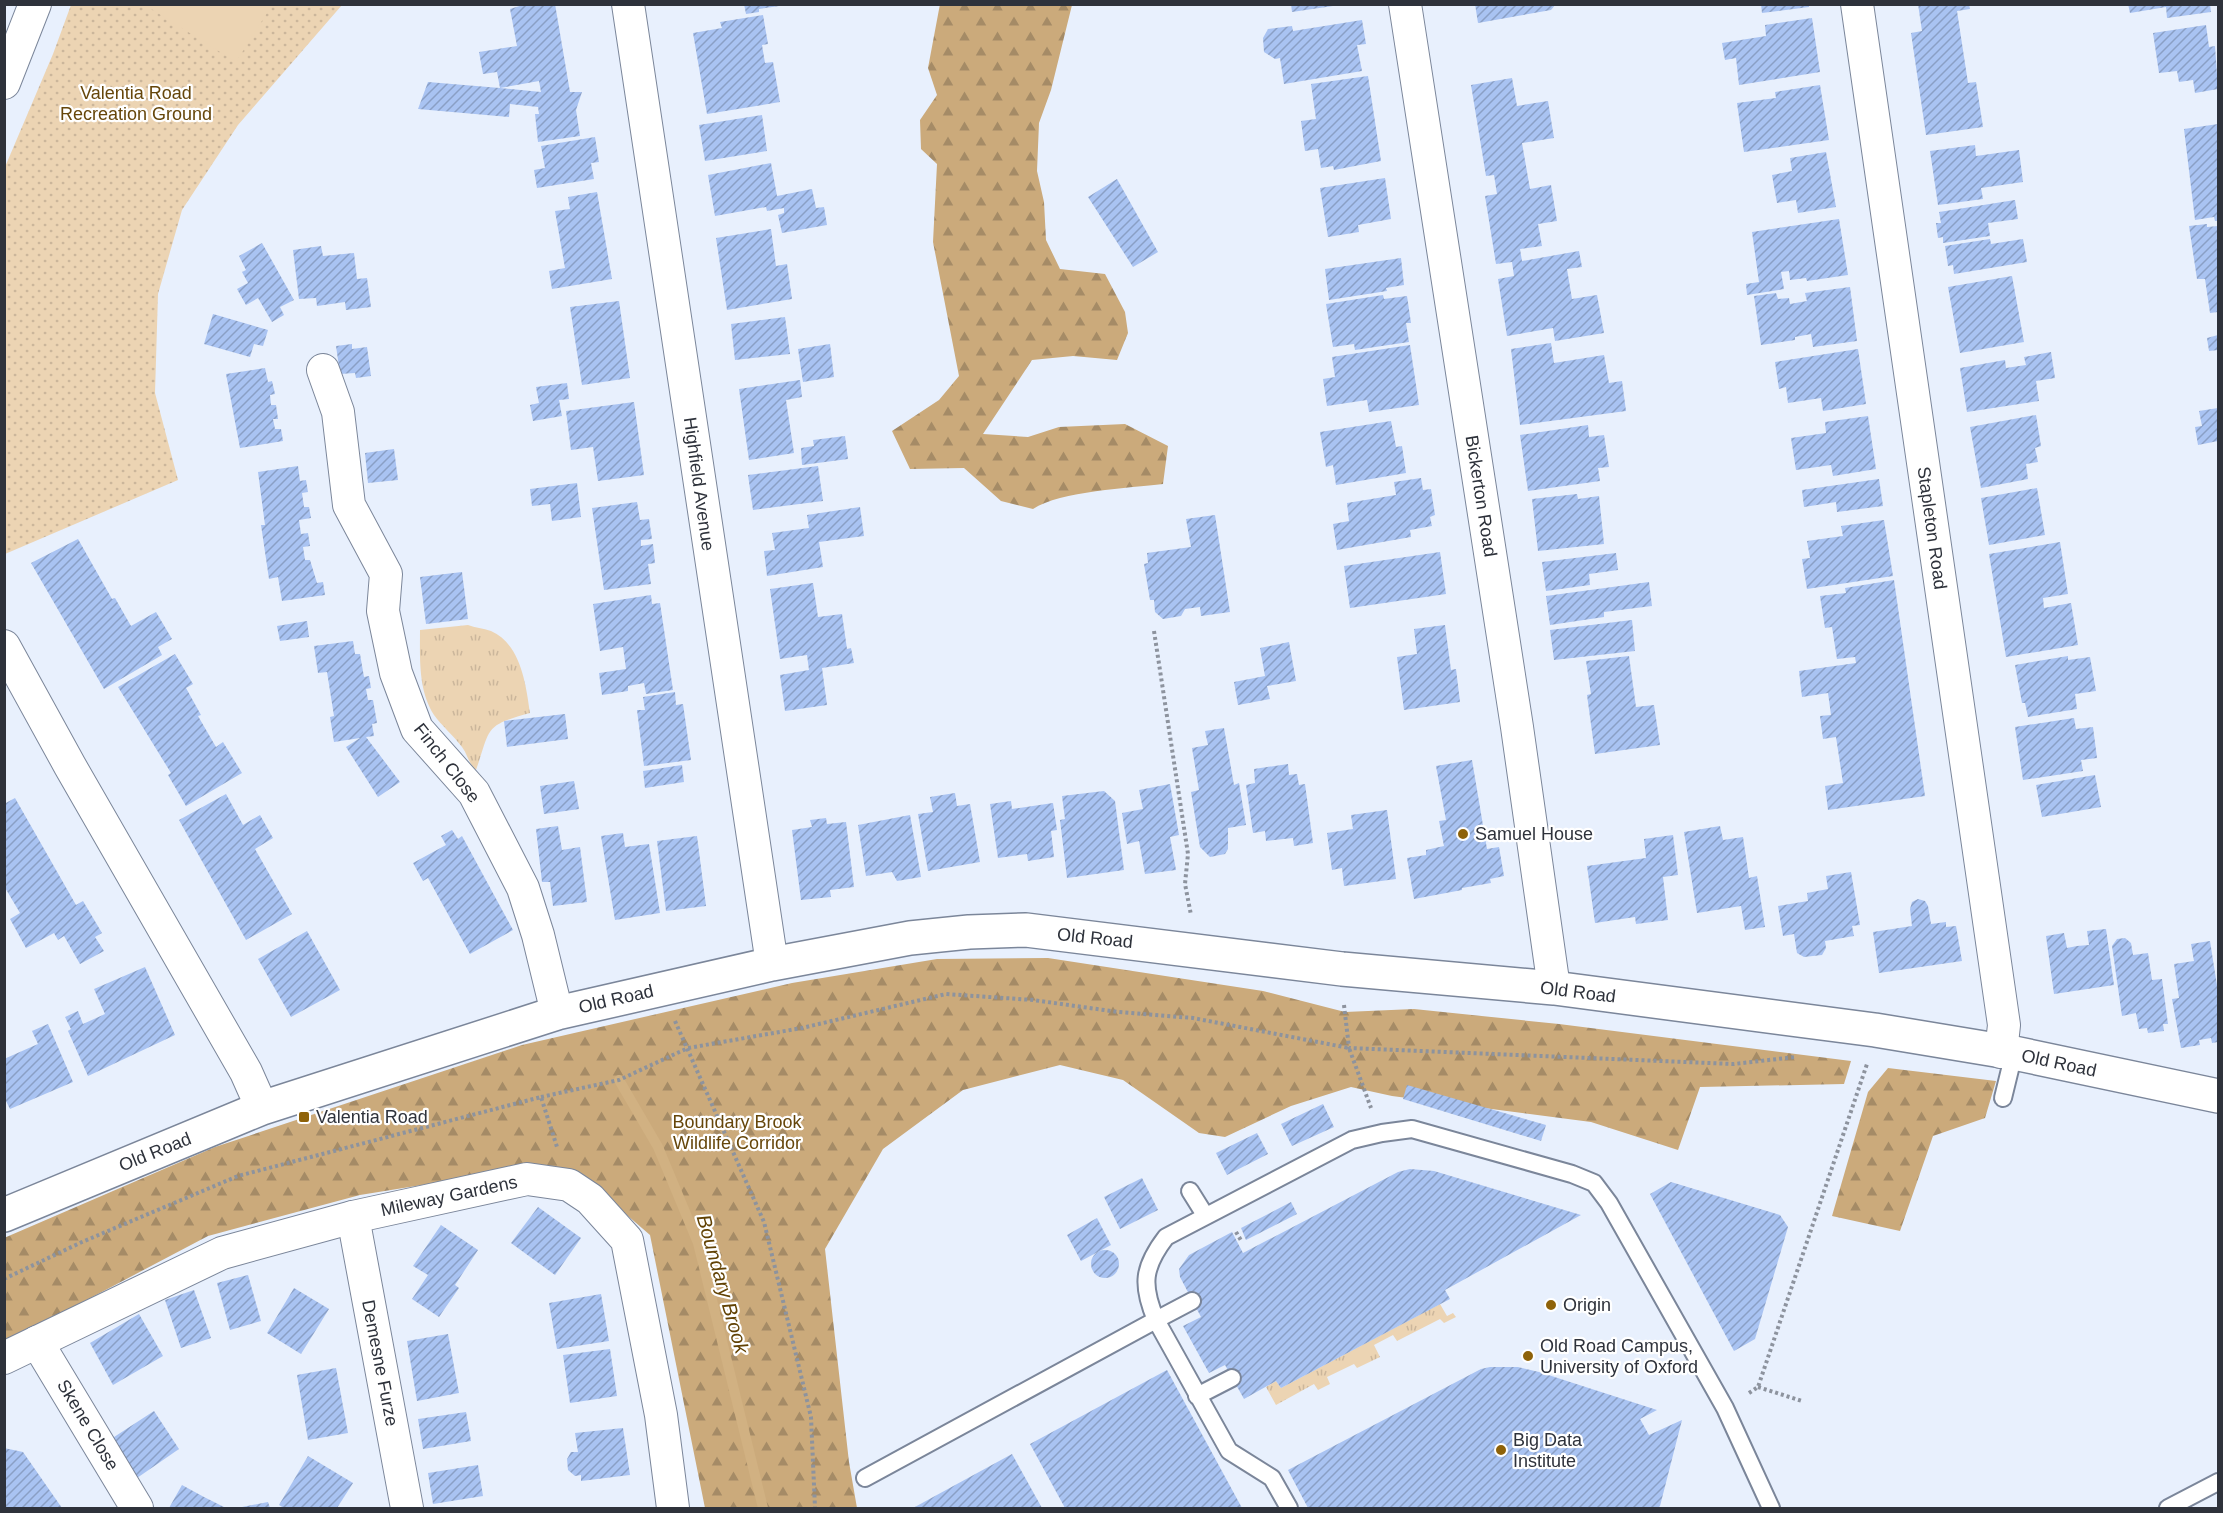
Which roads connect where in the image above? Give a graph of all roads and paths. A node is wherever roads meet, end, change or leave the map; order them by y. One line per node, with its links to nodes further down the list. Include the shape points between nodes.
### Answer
1 (628, 4): 10 (street, Highfield Avenue)
2 (1405, 4): 11 (street, Bickerton Road)
3 (1857, 4): 17 (street, Stapleton Road)
4 (27, 7): 5 (street)
5 (4, 82)
6 (323, 370): 14 (street, Finch Close, via 338,412 349,505 386,574 383,611 396,673 417,729 474,793 523,888)
7 (1154, 631): 9 (path, via 1188,854 1185,884)
8 (4, 646): 24 (street, via 246,1072)
9 (1193, 949): 10 (street, Old Road, via 1026,930 980,931 910,938); 11 (street, Old Road, via 1342,969)
10 (771, 964): 14 (street, Old Road)
11 (1554, 988): 17 (street, Old Road, via 1875,1030)
12 (671, 1012): 15 (path)
13 (1345, 1012): 16 (path)
14 (557, 1013): 24 (street, Old Road)
15 (688, 1048): 16 (path, via 802,1028 946,994 1192,1018); 22 (path, via 619,1080); 45 (path, via 764,1222 811,1417)
16 (1349, 1048): 18 (path, via 1734,1064); 20 (path)
17 (2007, 1052): 21 (street, Old Road); 23 (lane)
18 (1803, 1056)
19 (1869, 1058): 36 (path)
20 (1361, 1085)
21 (2218, 1096)
22 (541, 1097): 25 (path); 30 (path, via 238,1176)
23 (2003, 1098)
24 (262, 1108): 27 (street, Old Road)
25 (569, 1185): 29 (street, Mileway Gardens, via 527,1179); 44 (street, Mileway Gardens, via 590,1199 627,1240 661,1415)
26 (1190, 1191): 28 (lane)
27 (4, 1215)
28 (1206, 1215): 32 (lane, via 1166,1237 1153,1254 1146,1298); 39 (lane, via 1352,1140 1412,1129 1572,1174 1594,1183 1609,1203)
29 (353, 1217): 33 (street, Mileway Gardens, via 222,1253); 43 (street, Demesne Furze)
30 (4, 1279)
31 (1192, 1301): 32 (lane)
32 (1156, 1320): 37 (lane); 40 (lane)
33 (37, 1342): 34 (street, Mileway Gardens); 42 (street, Skene Close)
34 (4, 1358)
35 (1232, 1377): 37 (lane)
36 (1758, 1387): 38 (path); 39 (path)
37 (1197, 1396): 46 (lane, via 1229,1451 1272,1478)
38 (1802, 1401)
39 (1725, 1408): 47 (lane)
40 (865, 1478)
41 (2218, 1482): 48 (lane)
42 (137, 1509)
43 (407, 1509)
44 (673, 1509)
45 (815, 1509)
46 (1289, 1509)
47 (1771, 1509)
48 (2168, 1509)

